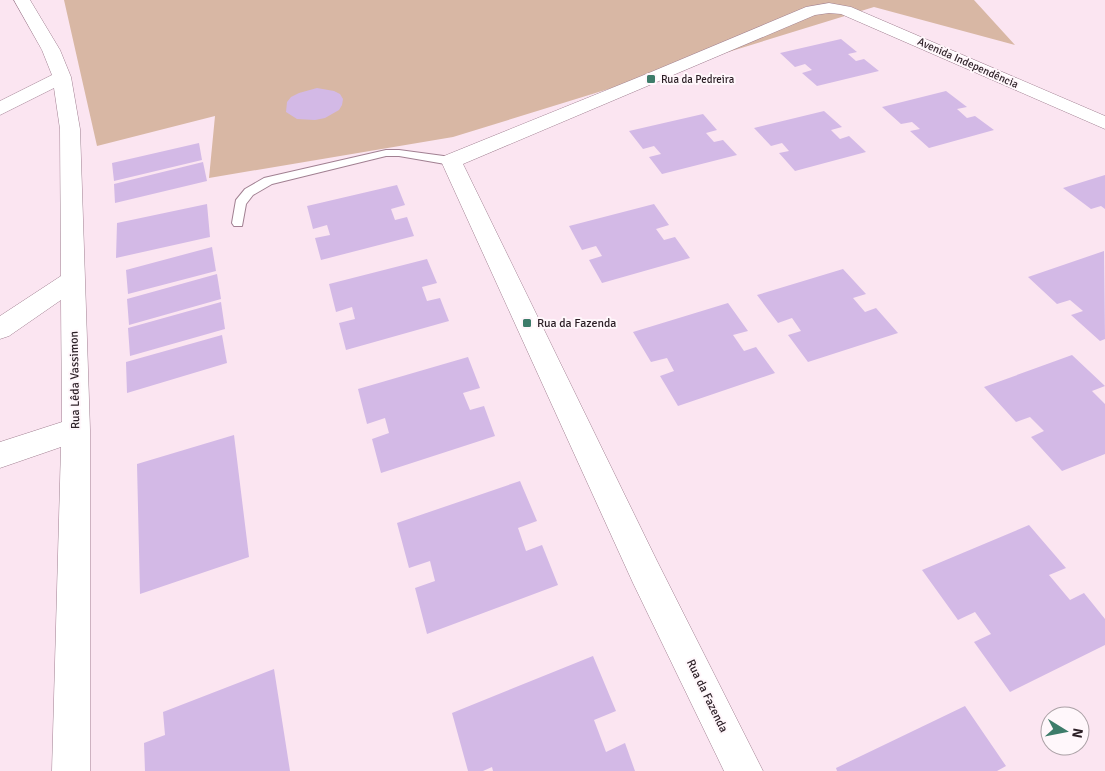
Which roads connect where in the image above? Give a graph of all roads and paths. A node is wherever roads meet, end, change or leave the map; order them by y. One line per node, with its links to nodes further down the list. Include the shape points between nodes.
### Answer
1 (22, 0): 2 (street, Rua Lêda Vassimon)
2 (62, 76): 3 (street); 7 (street, Rua Lêda Vassimon, via 70,129)
3 (0, 109)
4 (1105, 123): 5 (street, Avenida Independência, via 845,10 829,8 812,10)
5 (451, 161): 6 (lane, via 386,153 268,181 249,192 240,203); 12 (street, Rua da Fazenda, via 645,572)
6 (238, 223)
7 (73, 280): 8 (street); 9 (street, Rua Lêda Vassimon)
8 (0, 329)
9 (76, 430): 10 (street); 11 (street, Rua Lêda Vassimon)
10 (0, 455)
11 (72, 771)
12 (744, 771)

